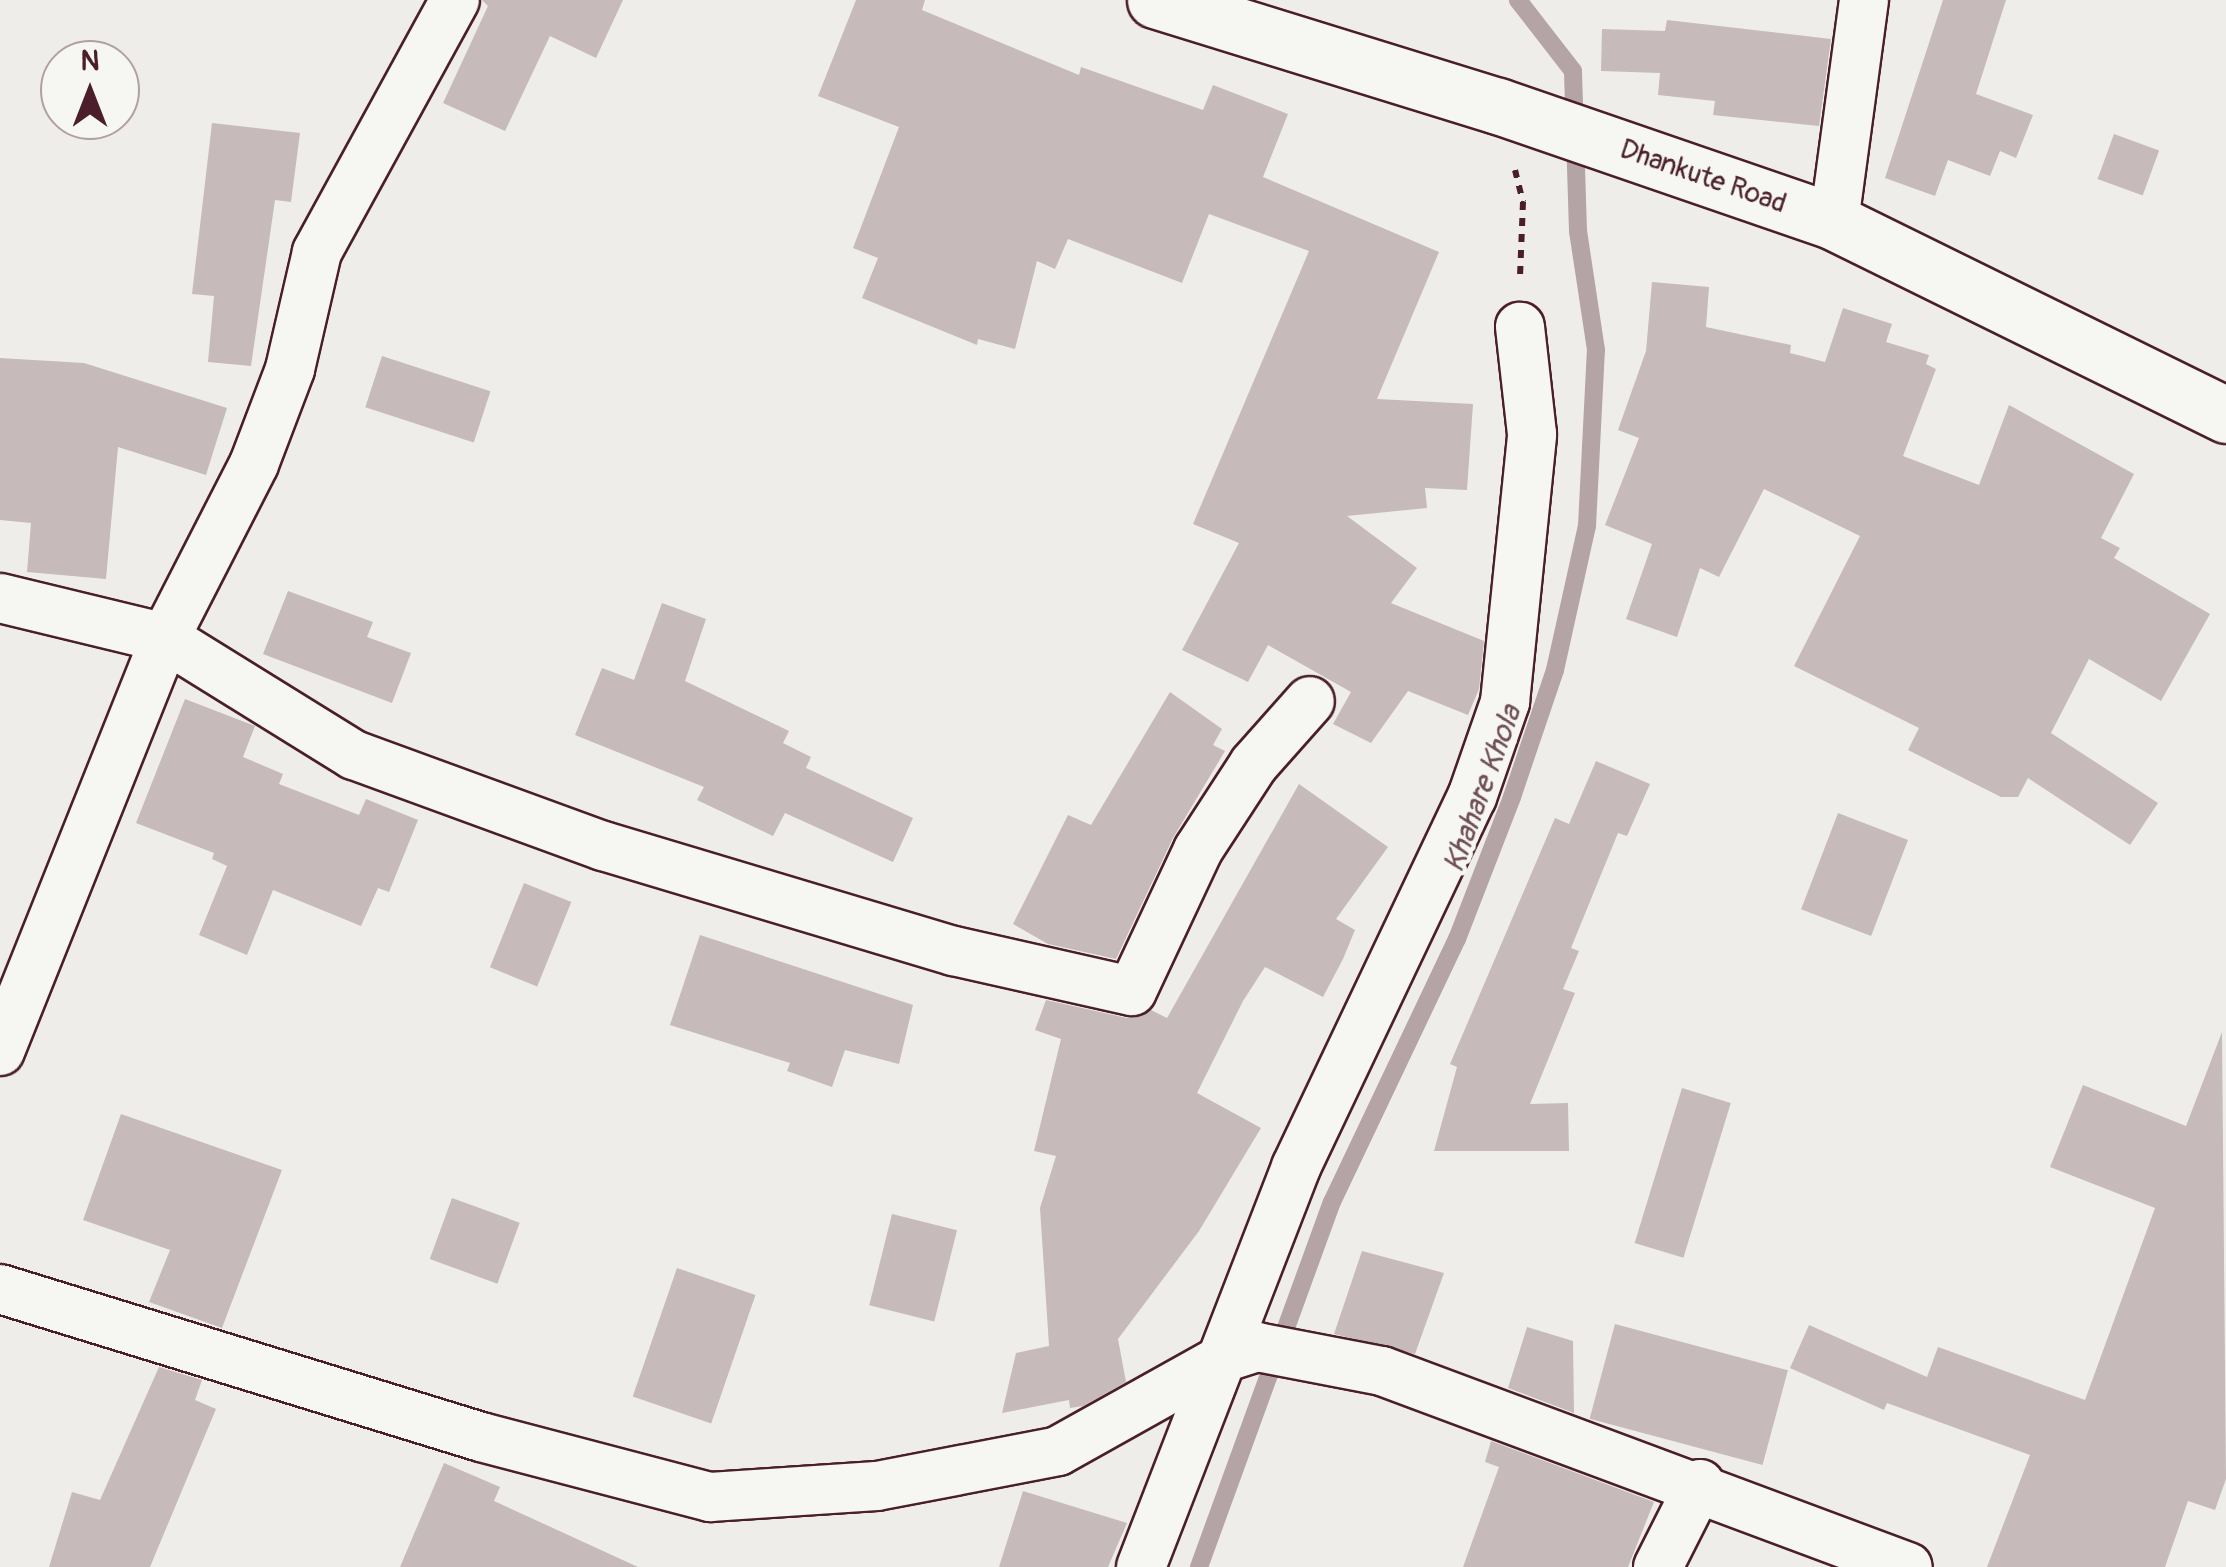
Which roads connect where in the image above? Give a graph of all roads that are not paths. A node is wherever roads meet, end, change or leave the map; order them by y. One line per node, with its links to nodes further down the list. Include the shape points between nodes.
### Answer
1 (455, 0): 8 (street, via 317,252 290,369 254,464)
2 (1155, 0): 4 (main road, Dhankute Road)
3 (1864, 0): 4 (street)
4 (1834, 222): 6 (main road, Dhankute Road)
5 (1520, 327): 12 (street, via 1532,434 1506,702 1472,797 1296,1167)
6 (2226, 414)
7 (0, 598): 8 (street)
8 (165, 638): 9 (street, via 354,755 408,775 603,846 954,950 1132,991 1198,850 1254,764); 10 (street)
9 (1310, 700)
10 (0, 1051)
11 (0, 1289): 12 (street, via 481,1437 710,1497 876,1486 1058,1451)
12 (1241, 1352): 13 (street, via 1382,1371); 14 (street)
13 (1700, 1484): 15 (street); 16 (street)
14 (1140, 1567)
15 (1658, 1567)
16 (1908, 1567)

